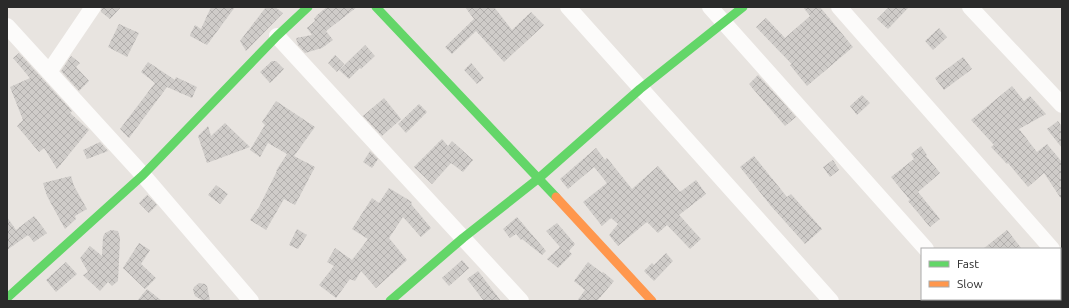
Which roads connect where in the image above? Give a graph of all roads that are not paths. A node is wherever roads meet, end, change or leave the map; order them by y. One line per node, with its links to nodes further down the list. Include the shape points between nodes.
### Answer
1 (93, 7): 12 (street)
2 (308, 7): 11 (street)
3 (376, 7): 16 (street)
4 (568, 7): 13 (street)
5 (710, 7): 9 (street)
6 (743, 7): 9 (street)
7 (839, 7): 19 (street)
8 (970, 7): 14 (street)
9 (723, 23): 13 (street); 18 (street)
10 (7, 26): 12 (street)
11 (277, 36): 15 (street); 17 (street)
12 (48, 72): 15 (street)
13 (640, 89): 16 (street); 25 (street)
14 (1062, 105)
15 (143, 175): 20 (street); 21 (street)
16 (539, 178): 17 (street); 24 (street)
17 (463, 238): 22 (street); 23 (street)
18 (925, 248)
19 (1051, 248)
20 (7, 298)
21 (251, 301)
22 (390, 301)
23 (521, 301)
24 (652, 301)
25 (831, 301)

